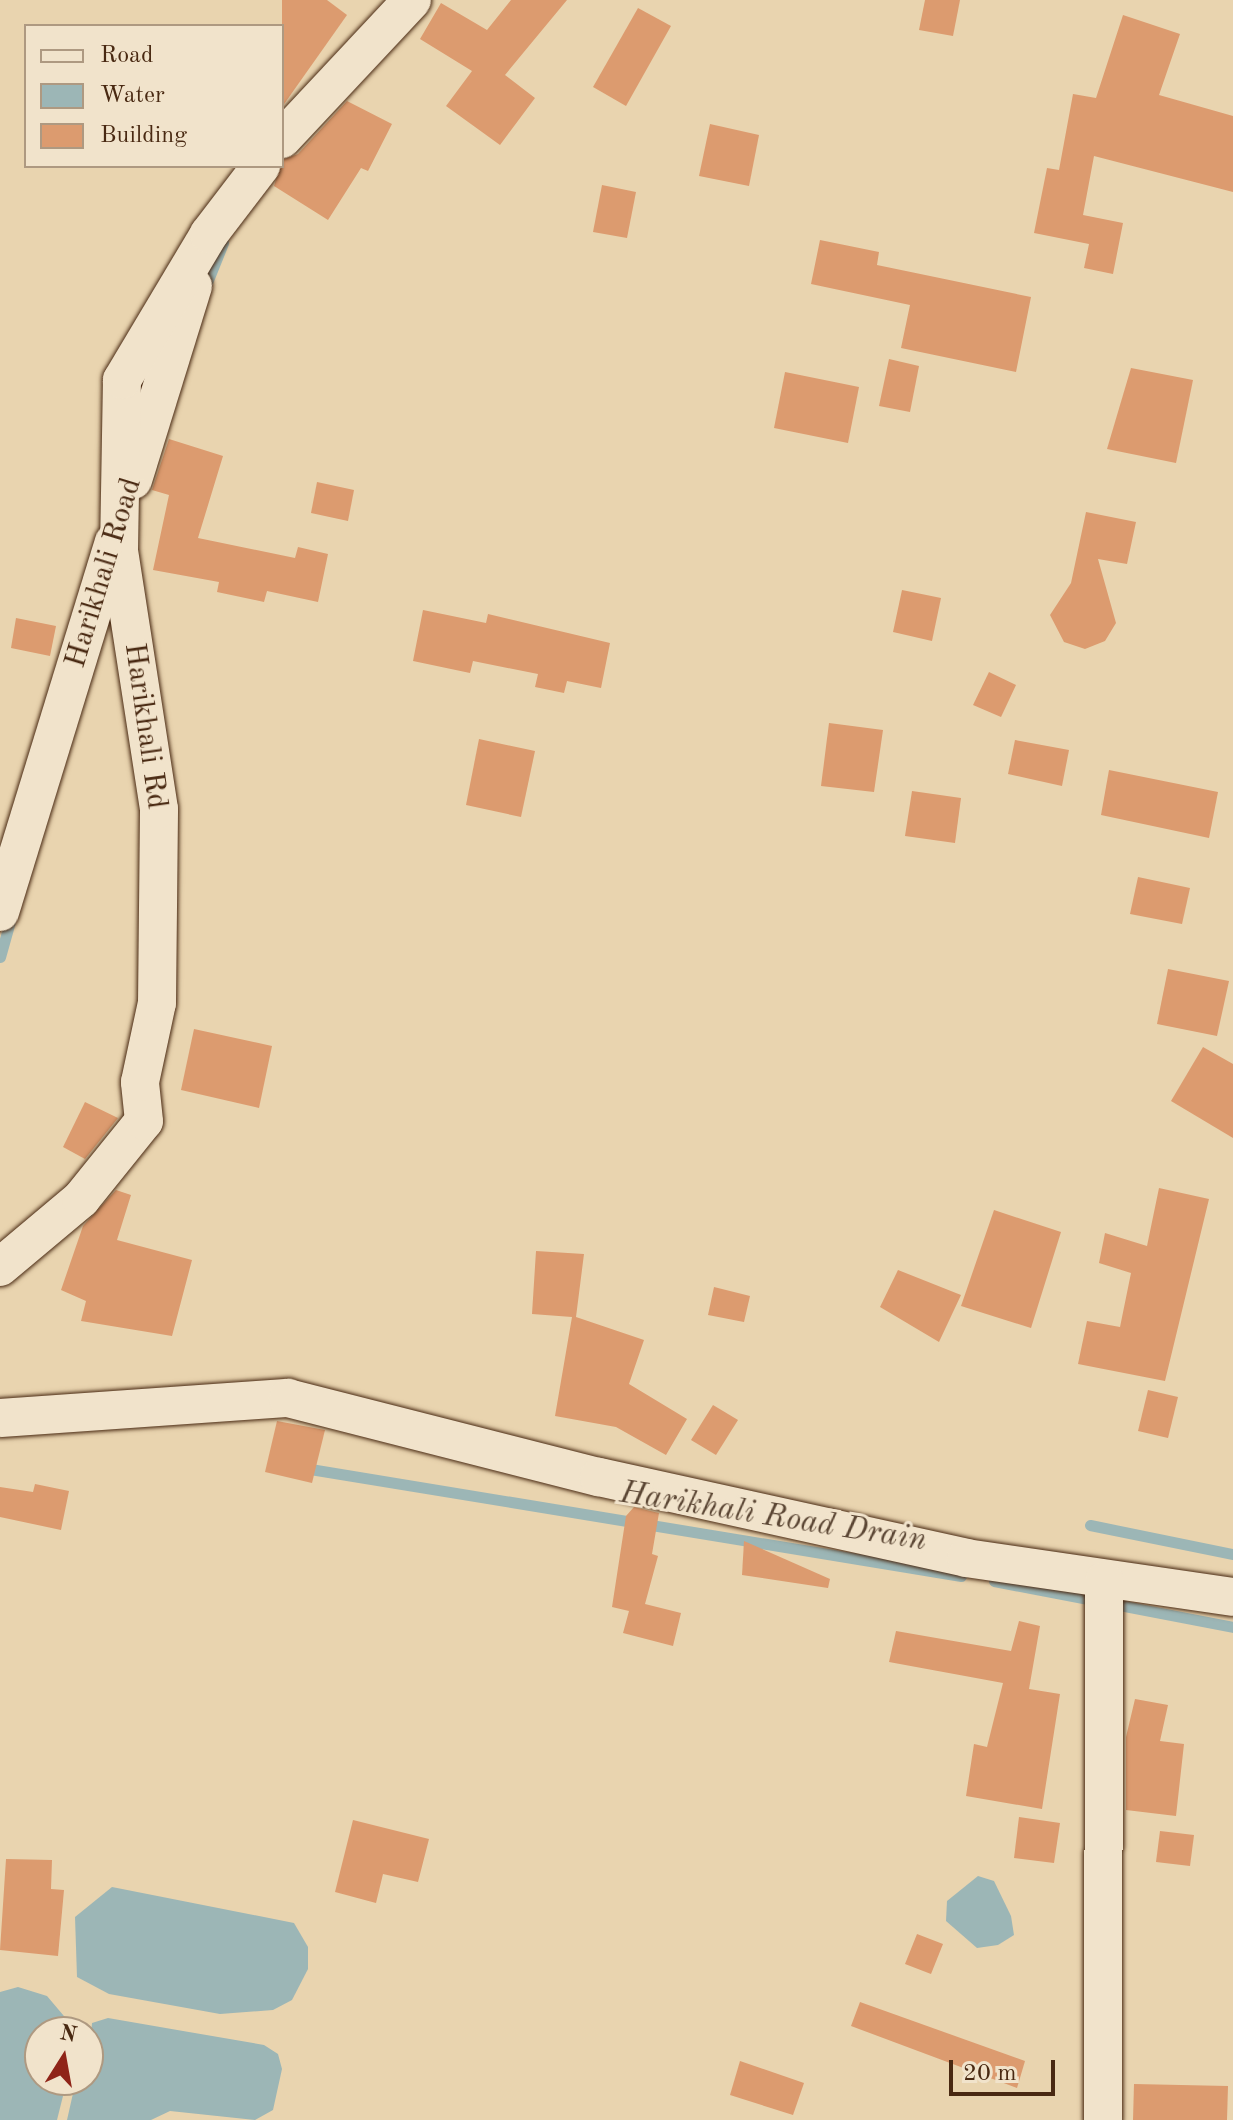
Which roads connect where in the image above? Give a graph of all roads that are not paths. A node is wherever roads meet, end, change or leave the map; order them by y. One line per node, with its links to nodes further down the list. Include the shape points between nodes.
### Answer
1 (412, 0): 2 (street)
2 (284, 137)
3 (259, 168): 4 (street, Harikhali Rd)
4 (209, 234): 5 (street, Harikhali Road); 6 (street, Harikhali Rd, via 122,380 119,550 159,809 157,1003 140,1082 144,1121 81,1199)
5 (0, 912)
6 (0, 1267)
7 (0, 1418): 8 (street, via 288,1398 599,1477)
8 (1104, 1581): 9 (street); 10 (street)
9 (1233, 1597)
10 (1103, 2120)

